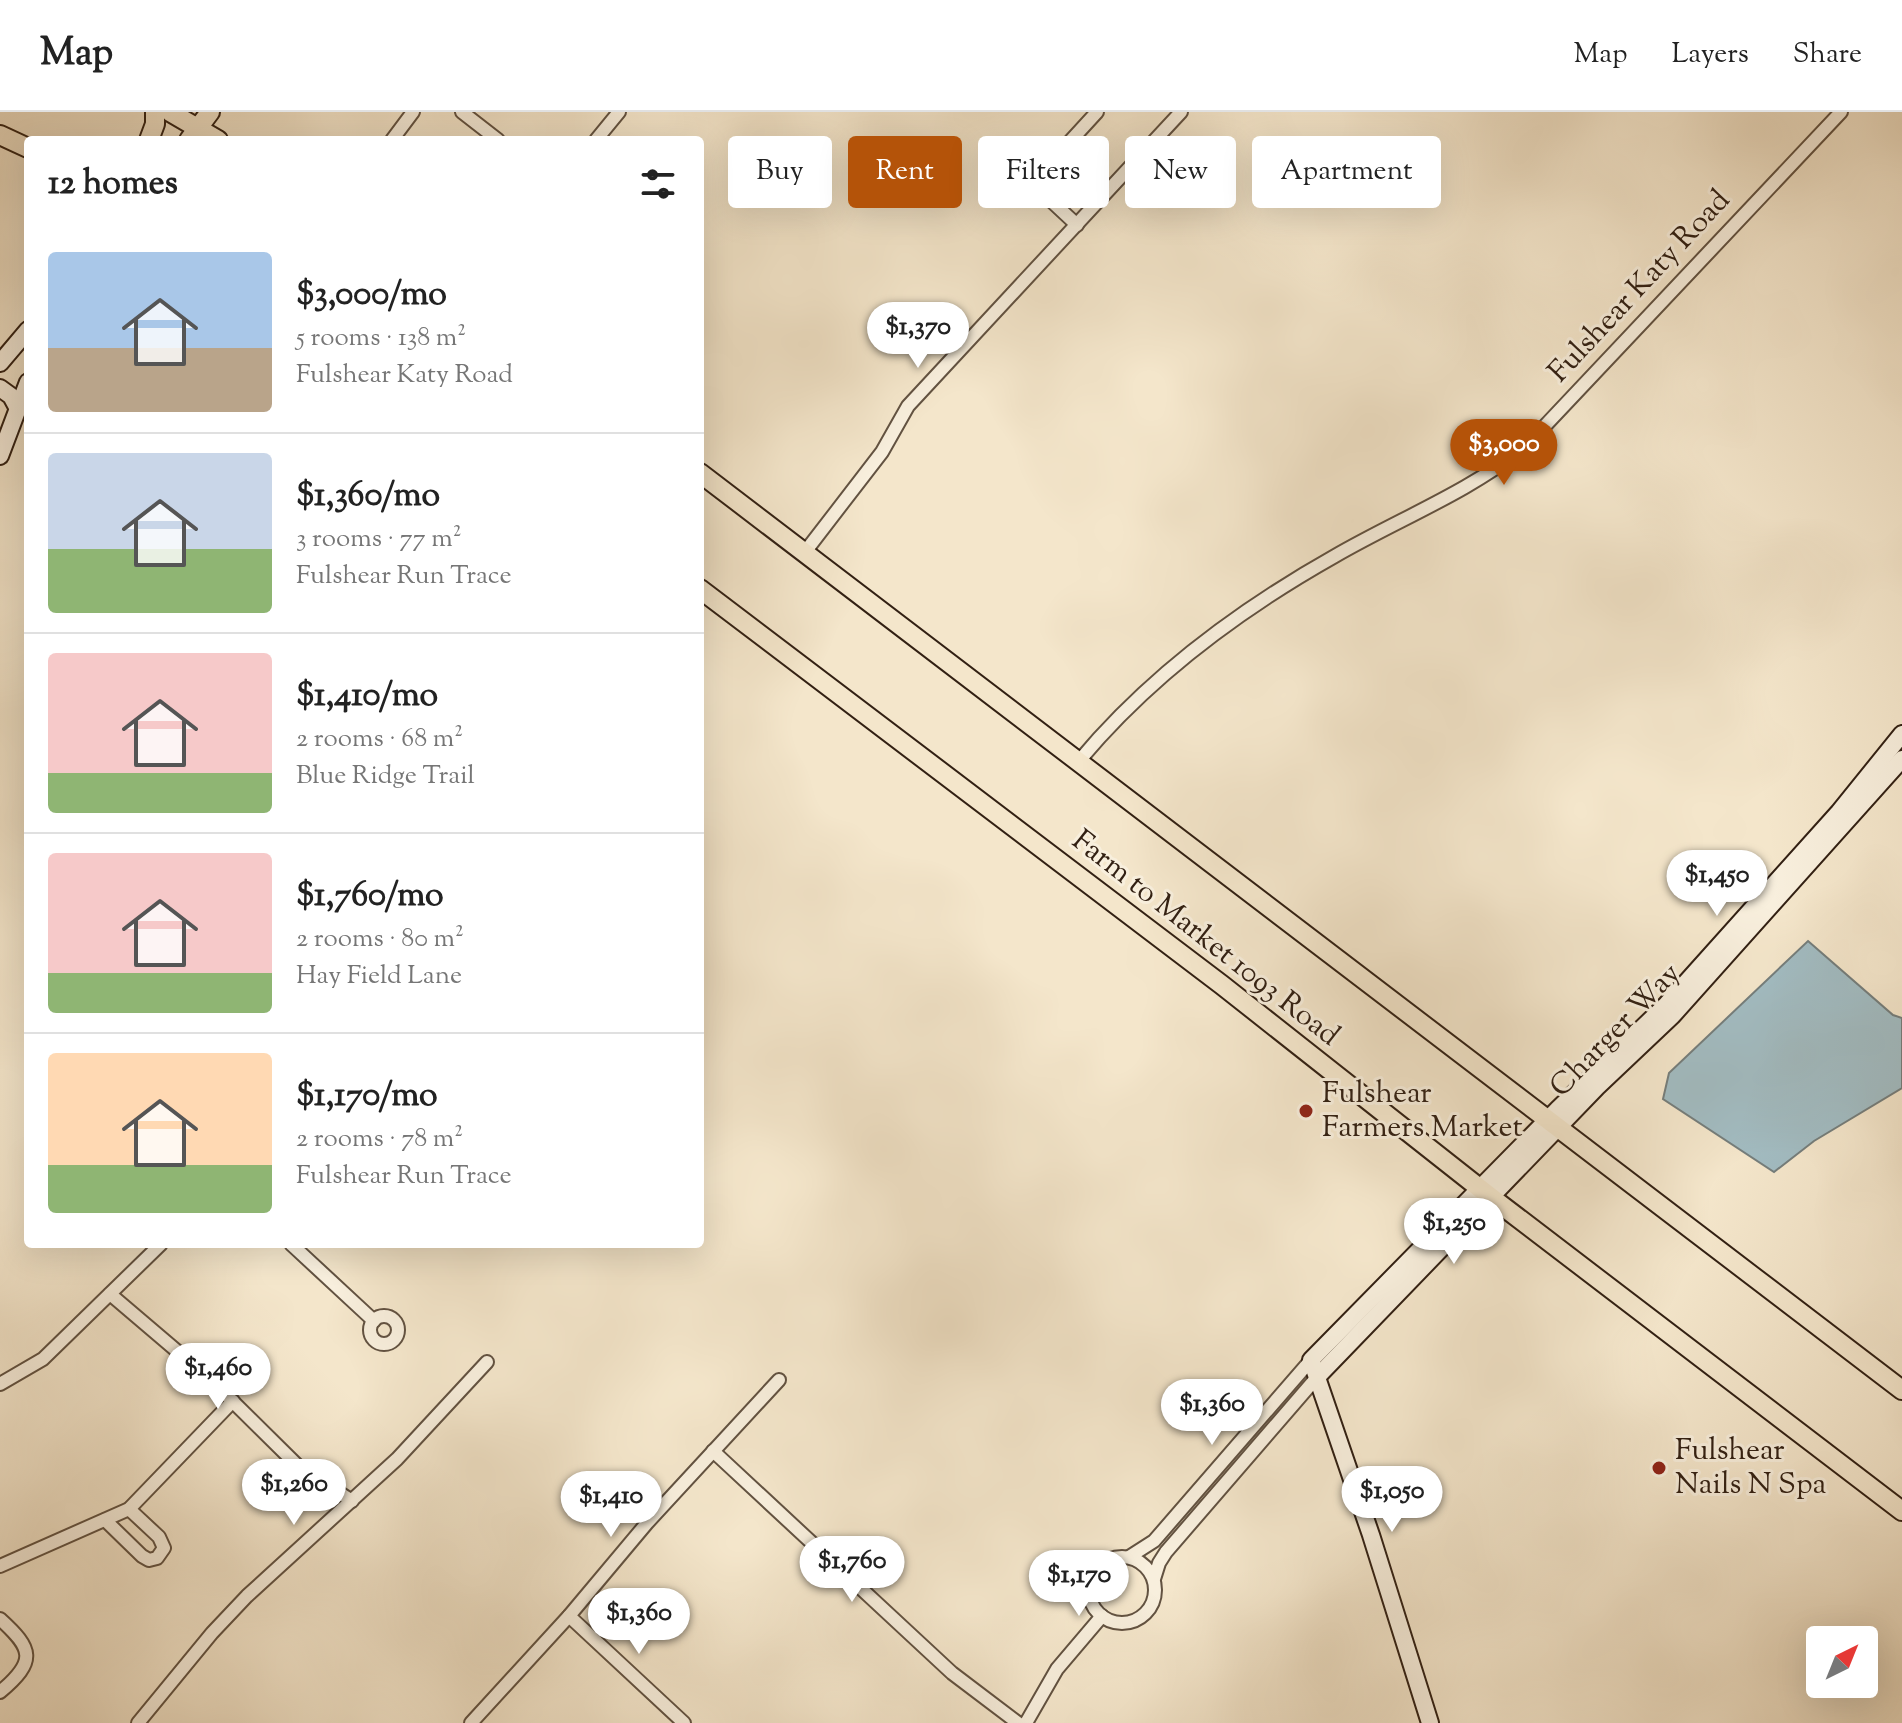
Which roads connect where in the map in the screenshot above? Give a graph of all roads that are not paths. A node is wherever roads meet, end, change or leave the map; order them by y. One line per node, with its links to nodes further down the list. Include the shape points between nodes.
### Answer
1 (155, 112): 12 (main road)
2 (170, 112): 10 (main road)
3 (210, 112): 10 (main road)
4 (413, 112): 13 (street)
5 (462, 112): 14 (street)
6 (619, 112): 15 (street)
7 (1097, 112): 17 (street, via 1032,183)
8 (1181, 112): 17 (street)
9 (1841, 112): 29 (street, Fulshear Katy Road, via 1525,447 1490,474 1334,556 1226,626 1123,709)
10 (193, 134)
11 (0, 135): 16 (main road)
12 (150, 136)
13 (395, 136)
14 (493, 136)
15 (599, 136)
16 (24, 146)
17 (1077, 225): 25 (street, via 908,406 882,452)
18 (24, 335): 19 (street)
19 (0, 363)
20 (0, 388): 22 (street)
21 (24, 391): 22 (street)
22 (17, 407): 23 (street)
23 (0, 456)
24 (704, 476): 25 (main road, Farm to Market 1093 Road)
25 (805, 552): 29 (main road, Farm to Market 1093 Road)
26 (704, 592): 31 (main road, Farm to Market 1093 Road, via 1222,985)
27 (1902, 734): 30 (street, Charger Way, via 1839,812)
28 (1902, 759): 30 (street, Charger Way, via 1672,1016)
29 (1079, 761): 30 (main road, Farm to Market 1093 Road)
30 (1555, 1123): 31 (street); 41 (main road, Farm to Market 1093 Road)
31 (1487, 1194): 36 (street); 38 (street); 46 (main road, Farm to Market 1093 Road)
32 (157, 1248): 34 (street)
33 (295, 1248): 35 (street)
34 (110, 1294): 40 (street, via 43,1359); 42 (street)
35 (374, 1321)
36 (1311, 1360): 38 (street); 48 (street, via 1154,1541)
37 (487, 1362): 44 (street)
38 (1318, 1376): 50 (street, via 1166,1552); 60 (street)
39 (779, 1380): 43 (street)
40 (0, 1384)
41 (1902, 1390)
42 (233, 1401): 44 (street, via 298,1466); 45 (street)
43 (713, 1451): 51 (street); 58 (street, via 952,1673)
44 (352, 1501): 55 (street, via 230,1614)
45 (129, 1509): 47 (street); 47 (street, via 162,1540 164,1548 157,1558 142,1556)
46 (1902, 1511)
47 (105, 1520): 49 (street)
48 (1129, 1557): 50 (street, via 1144,1564); 52 (street, via 1107,1560 1092,1576 1090,1597)
49 (0, 1566)
50 (1154, 1579): 52 (street, via 1155,1598 1138,1620 1119,1623)
51 (569, 1616): 56 (street); 57 (street)
52 (1102, 1616): 59 (street, via 1057,1669)
53 (0, 1619): 54 (street, via 28,1652 24,1666)
54 (0, 1692)
55 (138, 1723)
56 (471, 1723)
57 (684, 1723)
58 (1018, 1723)
59 (1026, 1723)
60 (1430, 1723)

